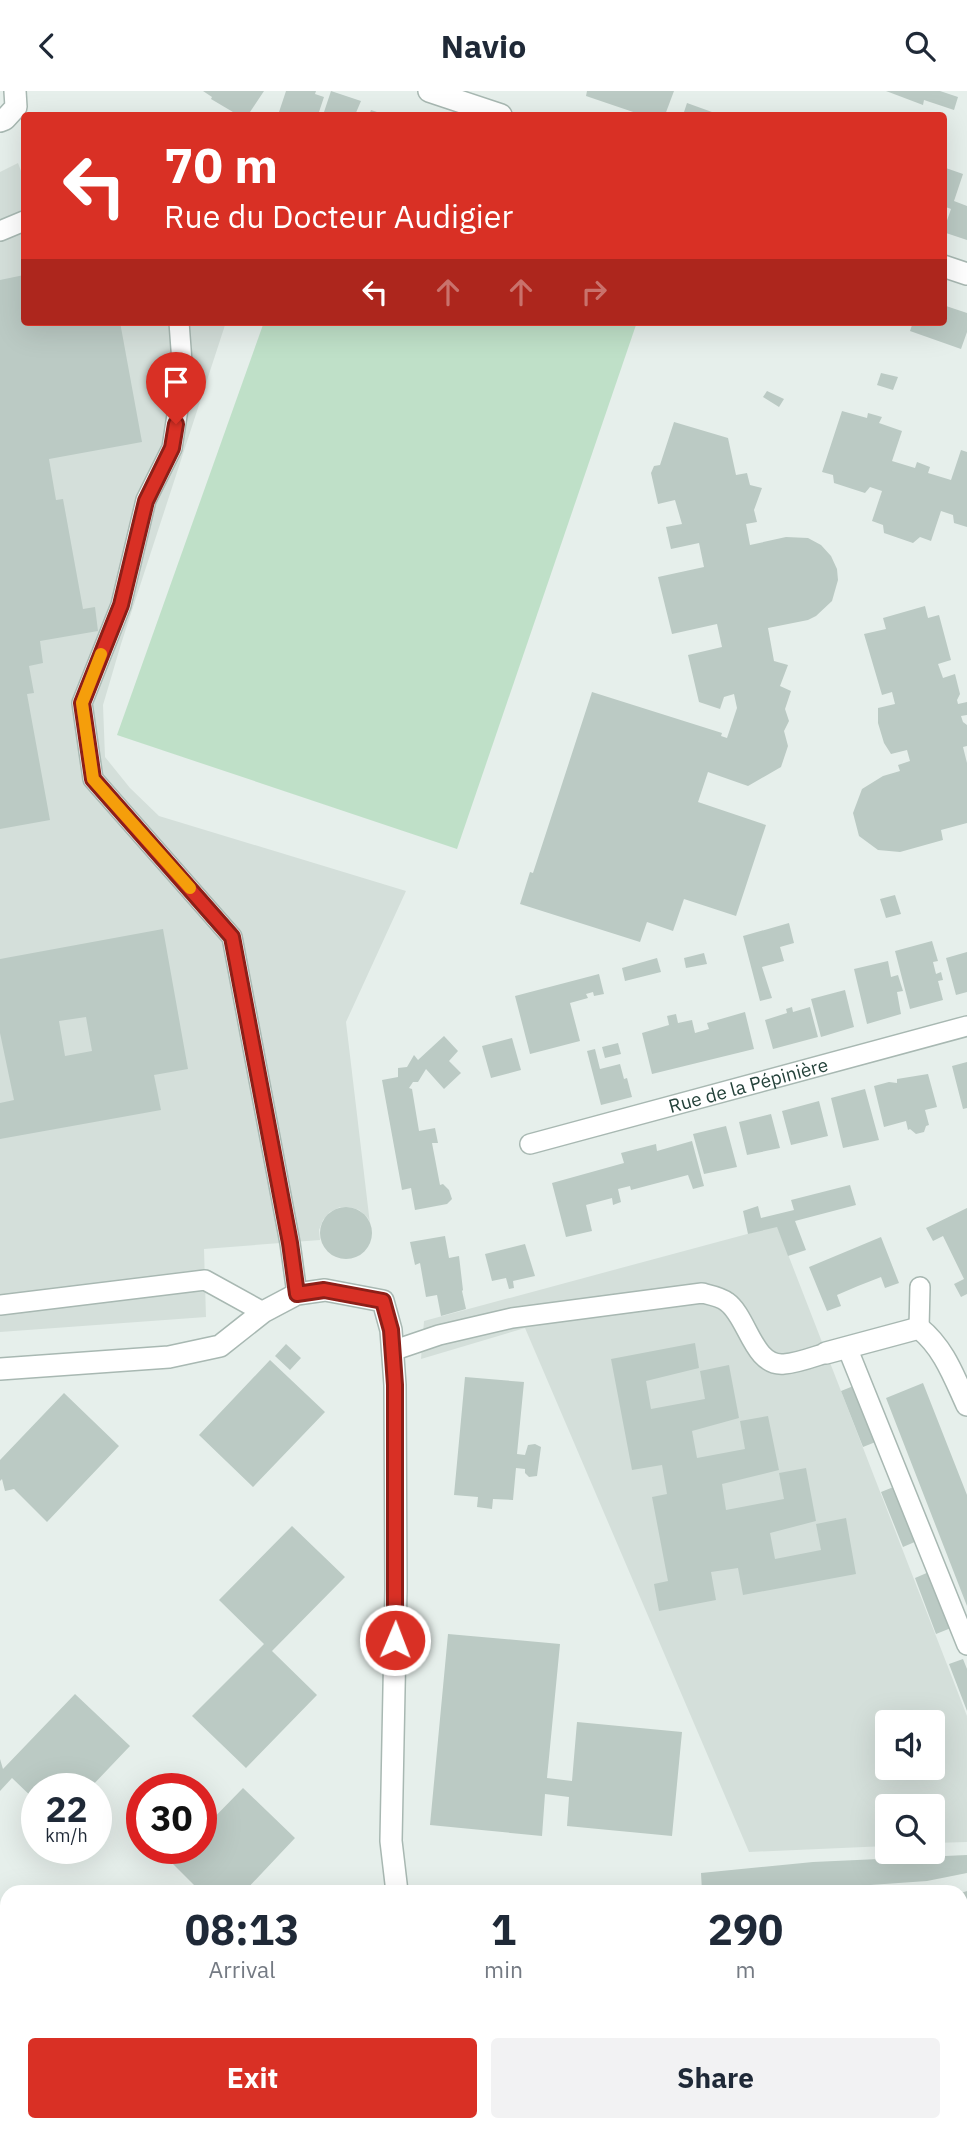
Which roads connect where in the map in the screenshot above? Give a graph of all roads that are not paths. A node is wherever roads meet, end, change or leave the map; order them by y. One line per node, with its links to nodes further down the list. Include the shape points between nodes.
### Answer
1 (15, 91): 4 (street, via 16,107)
2 (429, 91): 3 (street)
3 (491, 112)
4 (0, 121)
5 (21, 222): 6 (lane)
6 (0, 231)
7 (947, 267): 8 (street)
8 (967, 274)
9 (179, 326): 13 (lane, via 183,376 172,448 146,501 121,605 82,703 93,779 232,937)
10 (967, 1026): 11 (lane, Rue de la Pépinière)
11 (530, 1144)
12 (920, 1287): 16 (lane)
13 (297, 1294): 15 (street); 18 (street, via 324,1290 383,1301)
14 (0, 1305): 15 (lane, via 205,1280)
15 (263, 1313): 20 (street, via 220,1346 169,1357)
16 (919, 1328): 17 (street); 21 (street, via 941,1351)
17 (848, 1347): 19 (street); 22 (lane)
18 (393, 1351): 19 (lane, via 512,1318 702,1293 727,1302 757,1350 771,1362 783,1365); 23 (street, via 396,1589 391,1841)
19 (826, 1353)
20 (0, 1369)
21 (967, 1405)
22 (967, 1645)
23 (396, 1885)

